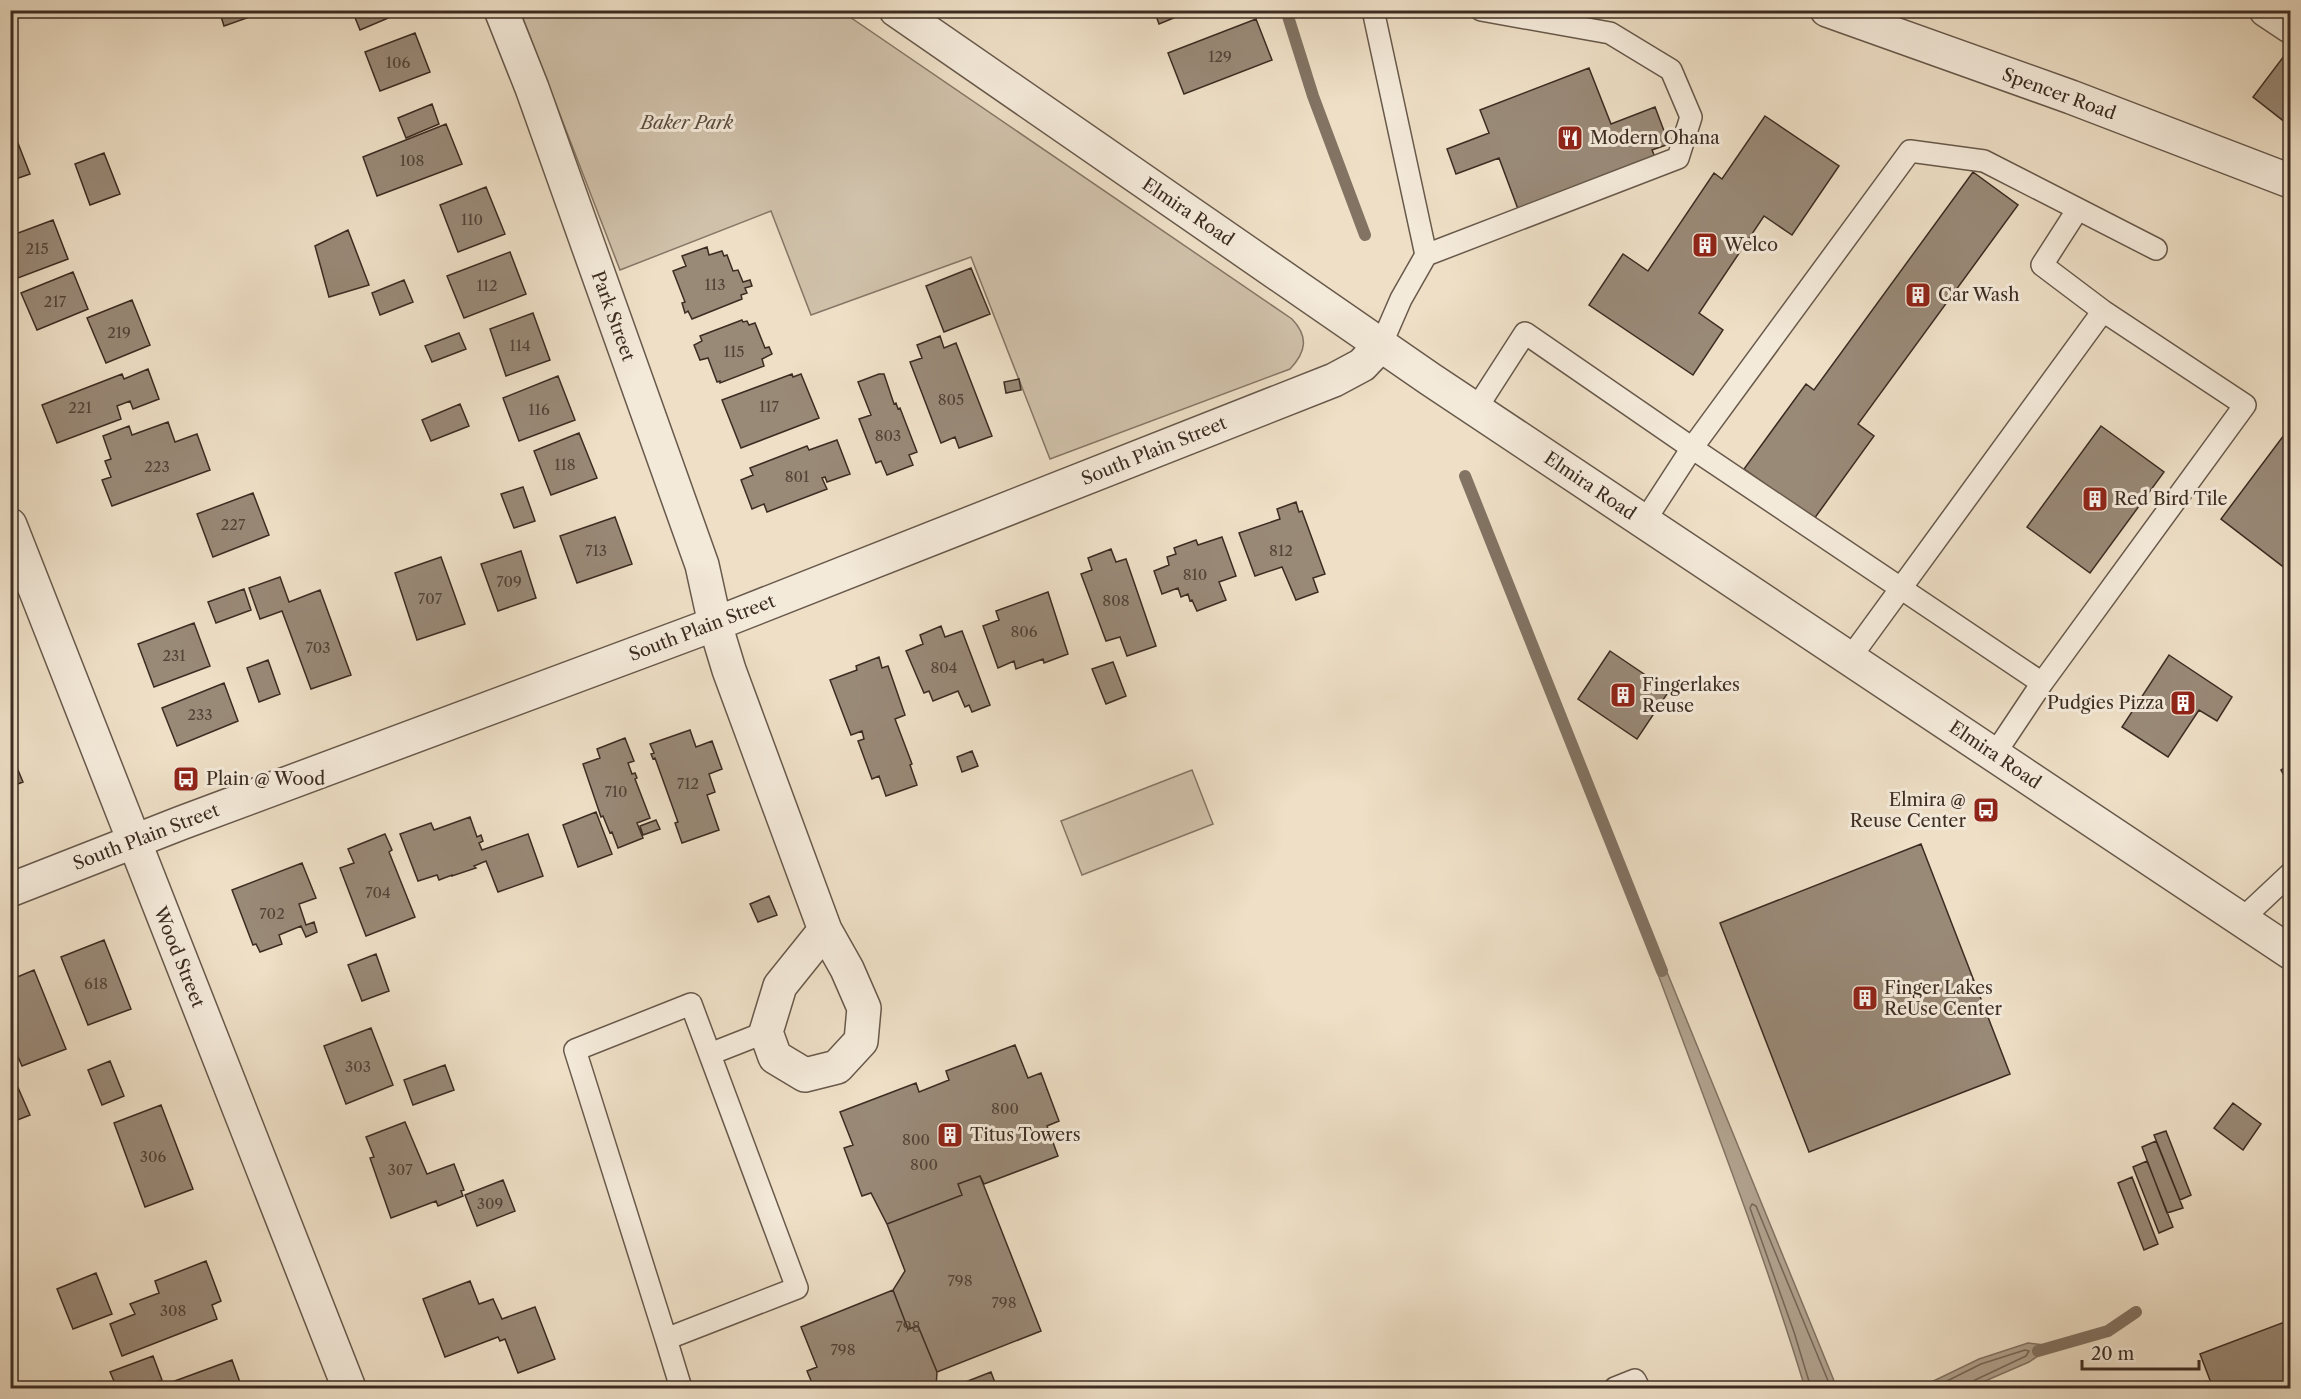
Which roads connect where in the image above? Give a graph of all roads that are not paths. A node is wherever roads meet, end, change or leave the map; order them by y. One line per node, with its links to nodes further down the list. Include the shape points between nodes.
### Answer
1 (501, 10): 19 (street, Park Street, via 702,565)
2 (896, 10): 13 (street, Elmira Road)
3 (1373, 10): 11 (lane)
4 (1481, 10): 11 (lane, via 1610,33 1671,70 1691,117 1678,158)
5 (1827, 10): 8 (street, Spencer Road)
6 (2266, 10): 7 (street)
7 (2290, 26)
8 (2290, 181)
9 (2078, 209): 10 (lane); 12 (lane, via 2042,265); 15 (lane, via 1984,161 1910,151)
10 (2156, 249)
11 (1426, 255): 13 (lane)
12 (2103, 311): 18 (lane); 21 (lane, via 2245,405)
13 (1381, 345): 14 (street, Elmira Road); 19 (street, South Plain Street, via 1362,366 1334,380)
14 (1476, 409): 15 (lane, via 1525,333); 16 (street, Elmira Road)
15 (1692, 448): 16 (lane); 18 (lane)
16 (1644, 522): 20 (street, Elmira Road)
17 (10, 525): 23 (street, Wood Street)
18 (1902, 590): 20 (lane); 21 (lane)
19 (715, 624): 23 (street, South Plain Street); 27 (street, Park Street)
20 (1850, 658): 22 (street, Elmira Road)
21 (2042, 683): 22 (lane)
22 (1994, 755): 26 (street, Elmira Road)
23 (134, 842): 25 (street, South Plain Street); 32 (street, Wood Street)
24 (2290, 874): 26 (lane)
25 (10, 890)
26 (2241, 920): 28 (street, Elmira Road)
27 (825, 930): 29 (street, via 780,986); 29 (street, Park Street, via 864,1008 861,1041 837,1067 805,1074 775,1057)
28 (2290, 952)
29 (766, 1032): 30 (lane)
30 (710, 1054): 31 (lane, via 797,1288); 31 (lane, via 691,1004 575,1050)
31 (666, 1339): 33 (lane)
32 (349, 1389)
33 (681, 1389)
34 (1615, 1389): 35 (lane, via 1635,1380)
35 (1639, 1389)

